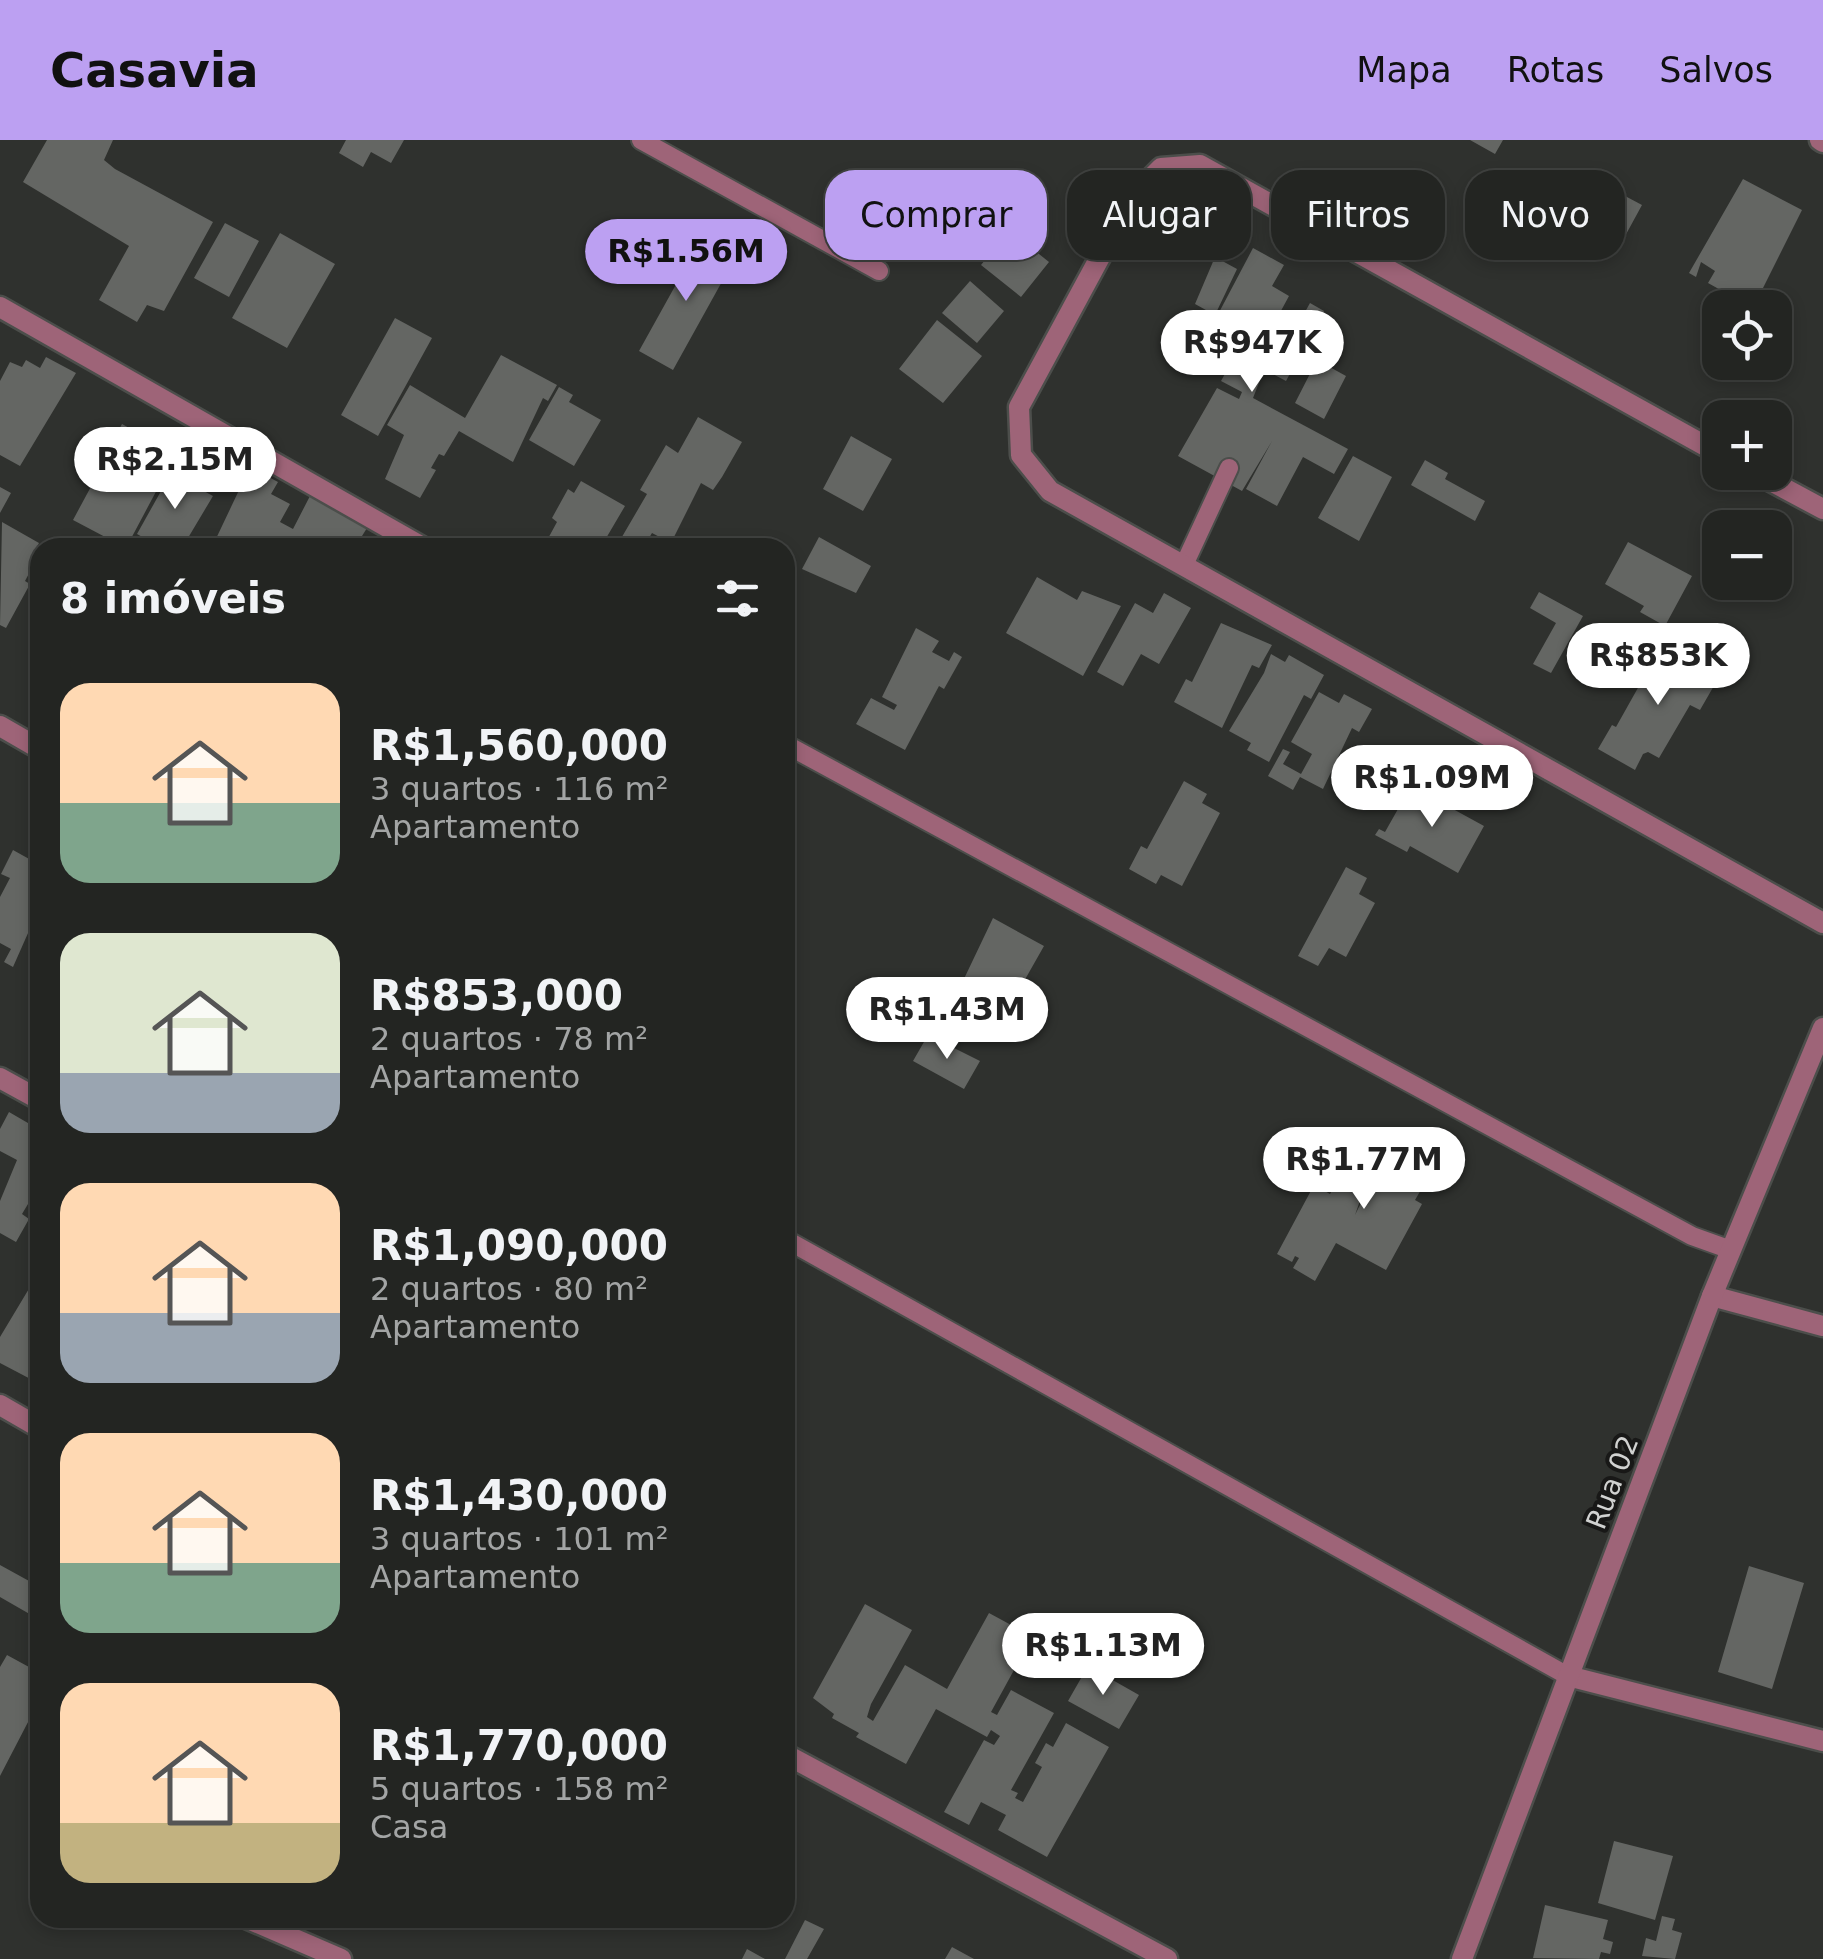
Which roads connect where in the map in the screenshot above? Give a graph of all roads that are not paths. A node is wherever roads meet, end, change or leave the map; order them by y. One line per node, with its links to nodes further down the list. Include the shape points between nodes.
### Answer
1 (641, 140): 2 (lane)
2 (879, 271)
3 (0, 308): 8 (street)
4 (1702, 444): 9 (street, via 1200,165 1162,168 1134,196 1019,407 1021,455 1050,491)
5 (1228, 468): 9 (lane)
6 (1788, 490): 7 (street)
7 (1823, 509)
8 (406, 538)
9 (1184, 566): 13 (street)
10 (0, 726): 11 (street)
11 (30, 742)
12 (795, 749): 18 (lane, via 1692,1236)
13 (1823, 922)
14 (1823, 1028): 18 (street, Rua 02)
15 (0, 1078): 16 (street)
16 (30, 1094)
17 (795, 1245): 23 (lane)
18 (1731, 1250): 19 (street, Rua 02)
19 (1712, 1296): 20 (street); 23 (street, Rua 02)
20 (1823, 1326)
21 (0, 1405): 22 (street)
22 (30, 1422)
23 (1568, 1676): 24 (street); 29 (street, Rua 02)
24 (1823, 1741)
25 (795, 1759): 28 (street)
26 (269, 1928): 27 (street)
27 (341, 1959)
28 (1166, 1959)
29 (1462, 1959)

